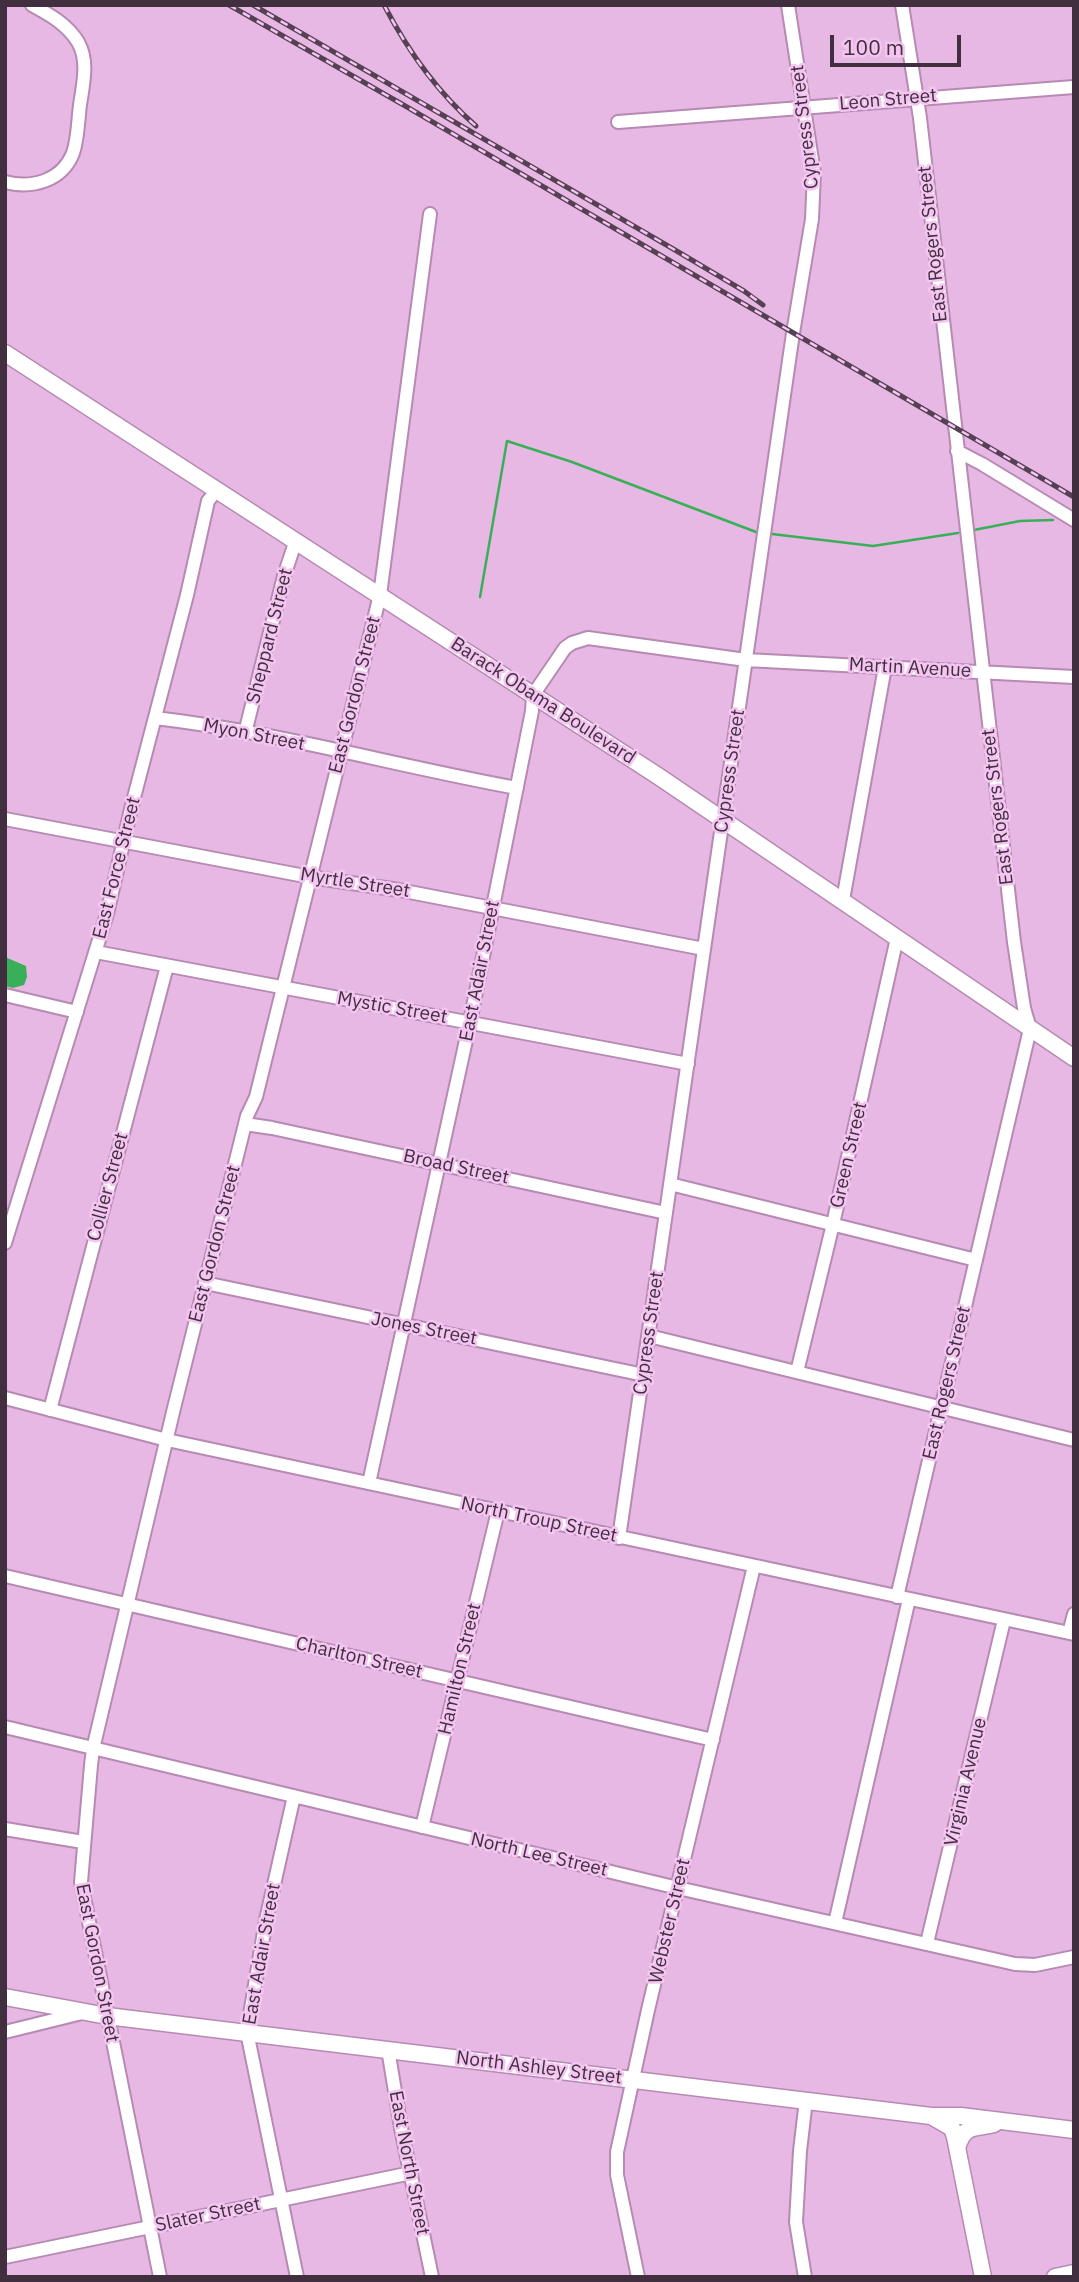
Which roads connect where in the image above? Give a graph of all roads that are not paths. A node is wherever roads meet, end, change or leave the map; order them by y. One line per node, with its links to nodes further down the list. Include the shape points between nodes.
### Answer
1 (32, 5): 8 (street, via 65,25 83,55 75,145 69,161 52,177 25,185)
2 (788, 5): 6 (street, Cypress Street)
3 (902, 5): 5 (street, East Rogers Street)
4 (1074, 87): 5 (street, Leon Street)
5 (917, 98): 6 (street, Leon Street); 11 (street, East Rogers Street)
6 (805, 107): 7 (street, Leon Street); 16 (street, Cypress Street, via 813,160 812,219)
7 (618, 122)
8 (5, 181)
9 (430, 214): 15 (street, East Gordon Street)
10 (5, 353): 12 (main road, Barack Obama Boulevard)
11 (957, 451): 13 (street); 18 (street, East Rogers Street)
12 (217, 490): 14 (main road, Barack Obama Boulevard); 21 (street, East Force Street, via 208,501)
13 (1074, 520)
14 (296, 540): 15 (main road, Barack Obama Boulevard); 22 (street, Sheppard Street)
15 (380, 595): 20 (main road, Barack Obama Boulevard); 23 (street, East Gordon Street)
16 (746, 660): 17 (street, Martin Avenue); 20 (street, East Adair Street, via 588,638 565,648); 26 (street, Cypress Street)
17 (885, 667): 18 (street, Martin Avenue); 29 (street)
18 (983, 672): 19 (street, Martin Avenue); 39 (street, East Rogers Street, via 1019,982)
19 (1074, 677)
20 (533, 695): 24 (street, East Adair Street); 26 (main road, Barack Obama Boulevard)
21 (155, 718): 22 (street, Myon Street); 27 (street, East Force Street)
22 (246, 733): 23 (street, Myon Street)
23 (341, 752): 24 (street, Myon Street); 28 (street, East Gordon Street)
24 (517, 788): 30 (street, East Adair Street)
25 (5, 819): 27 (street, Myrtle Street)
26 (723, 819): 29 (main road, Barack Obama Boulevard); 32 (street, Cypress Street)
27 (123, 841): 28 (street, Myrtle Street); 33 (street, East Force Street)
28 (310, 877): 30 (street, Myrtle Street); 35 (street, East Gordon Street)
29 (843, 900): 31 (main road, Barack Obama Boulevard)
30 (492, 908): 32 (street, Myrtle Street); 38 (street, East Adair Street)
31 (897, 938): 39 (main road, Barack Obama Boulevard); 46 (street, Green Street)
32 (704, 949): 41 (street, Cypress Street)
33 (96, 952): 34 (street, Mystic Street); 37 (street, East Force Street)
34 (167, 966): 35 (street, Mystic Street); 56 (street, Collier Street)
35 (283, 988): 38 (street, Mystic Street); 42 (street, East Gordon Street)
36 (5, 995): 37 (street)
37 (77, 1012): 47 (street, East Force Street)
38 (470, 1022): 41 (street, Mystic Street); 43 (street, East Adair Street)
39 (1030, 1029): 40 (main road, Barack Obama Boulevard); 48 (street, East Rogers Street)
40 (1074, 1058)
41 (688, 1064): 44 (street, Cypress Street)
42 (245, 1125): 43 (street, Broad Street); 49 (street, East Gordon Street)
43 (440, 1163): 45 (street, Broad Street); 50 (street, East Adair Street)
44 (670, 1184): 45 (street, Cypress Street); 46 (street)
45 (666, 1213): 51 (street, Cypress Street)
46 (833, 1224): 48 (street); 52 (street, Green Street)
47 (5, 1243)
48 (976, 1260): 55 (street, East Rogers Street)
49 (205, 1283): 50 (street, Jones Street); 57 (street, East Gordon Street)
50 (404, 1326): 53 (street, Jones Street); 59 (street, East Adair Street)
51 (649, 1336): 52 (street); 53 (street, Cypress Street)
52 (797, 1372): 55 (street)
53 (643, 1375): 61 (street, Cypress Street)
54 (5, 1398): 56 (street, North Troup Street)
55 (941, 1407): 58 (street); 64 (street, East Rogers Street)
56 (50, 1410): 57 (street, North Troup Street)
57 (167, 1440): 59 (street, North Troup Street); 65 (street, East Gordon Street)
58 (1074, 1440)
59 (369, 1483): 60 (street, North Troup Street)
60 (498, 1511): 61 (street, North Troup Street); 69 (street, Hamilton Street)
61 (619, 1538): 62 (street, North Troup Street)
62 (754, 1566): 64 (street, North Troup Street); 71 (street, Webster Street)
63 (5, 1576): 65 (street, Charlton Street)
64 (903, 1598): 67 (street, North Troup Street); 78 (street, East Rogers Street)
65 (127, 1605): 69 (street, Charlton Street); 72 (street, East Gordon Street)
66 (1074, 1614): 68 (street)
67 (1004, 1620): 68 (street, North Troup Street); 79 (street, Virginia Avenue)
68 (1071, 1634)
69 (458, 1680): 71 (street, Charlton Street); 74 (street, Hamilton Street)
70 (5, 1727): 72 (street, North Lee Street)
71 (713, 1740): 77 (street, Webster Street)
72 (93, 1749): 73 (street, North Lee Street); 76 (street, East Gordon Street)
73 (294, 1796): 74 (street, North Lee Street); 85 (street, East Adair Street)
74 (422, 1827): 77 (street, North Lee Street)
75 (5, 1829): 76 (street)
76 (83, 1842): 83 (street, East Gordon Street, via 81,1882)
77 (678, 1888): 78 (street, North Lee Street); 87 (street, Webster Street)
78 (835, 1923): 79 (street, North Lee Street)
79 (928, 1943): 80 (street, North Lee Street, via 1027,1965)
80 (1074, 1957)
81 (5, 1997): 82 (main road, North Ashley Street)
82 (86, 2012): 83 (main road, North Ashley Street); 84 (street)
83 (107, 2016): 85 (main road, North Ashley Street); 95 (street, East Gordon Street)
84 (5, 2032)
85 (247, 2032): 86 (main road, North Ashley Street); 94 (street, East Adair Street)
86 (388, 2049): 87 (main road, North Ashley Street); 93 (street, East North Street)
87 (634, 2079): 88 (main road, North Ashley Street); 101 (street, Webster Street, via 616,2165)
88 (806, 2100): 89 (main road, North Ashley Street); 102 (street, via 796,2221)
89 (930, 2116): 90 (main road, North Ashley Street); 92 (main road, via 952,2128)
90 (1004, 2121): 91 (main road, North Ashley Street); 92 (main road, via 962,2133)
91 (1074, 2130)
92 (958, 2145): 103 (main road)
93 (411, 2173): 94 (street, Slater Street); 100 (street, East North Street)
94 (281, 2200): 95 (street, Slater Street); 99 (street, East Adair Street)
95 (149, 2227): 96 (street, Slater Street); 98 (street, East Gordon Street)
96 (5, 2257)
97 (1074, 2273): 104 (main road)
98 (160, 2277)
99 (297, 2277)
100 (432, 2277)
101 (638, 2277)
102 (805, 2277)
103 (983, 2277)
104 (1055, 2277)

